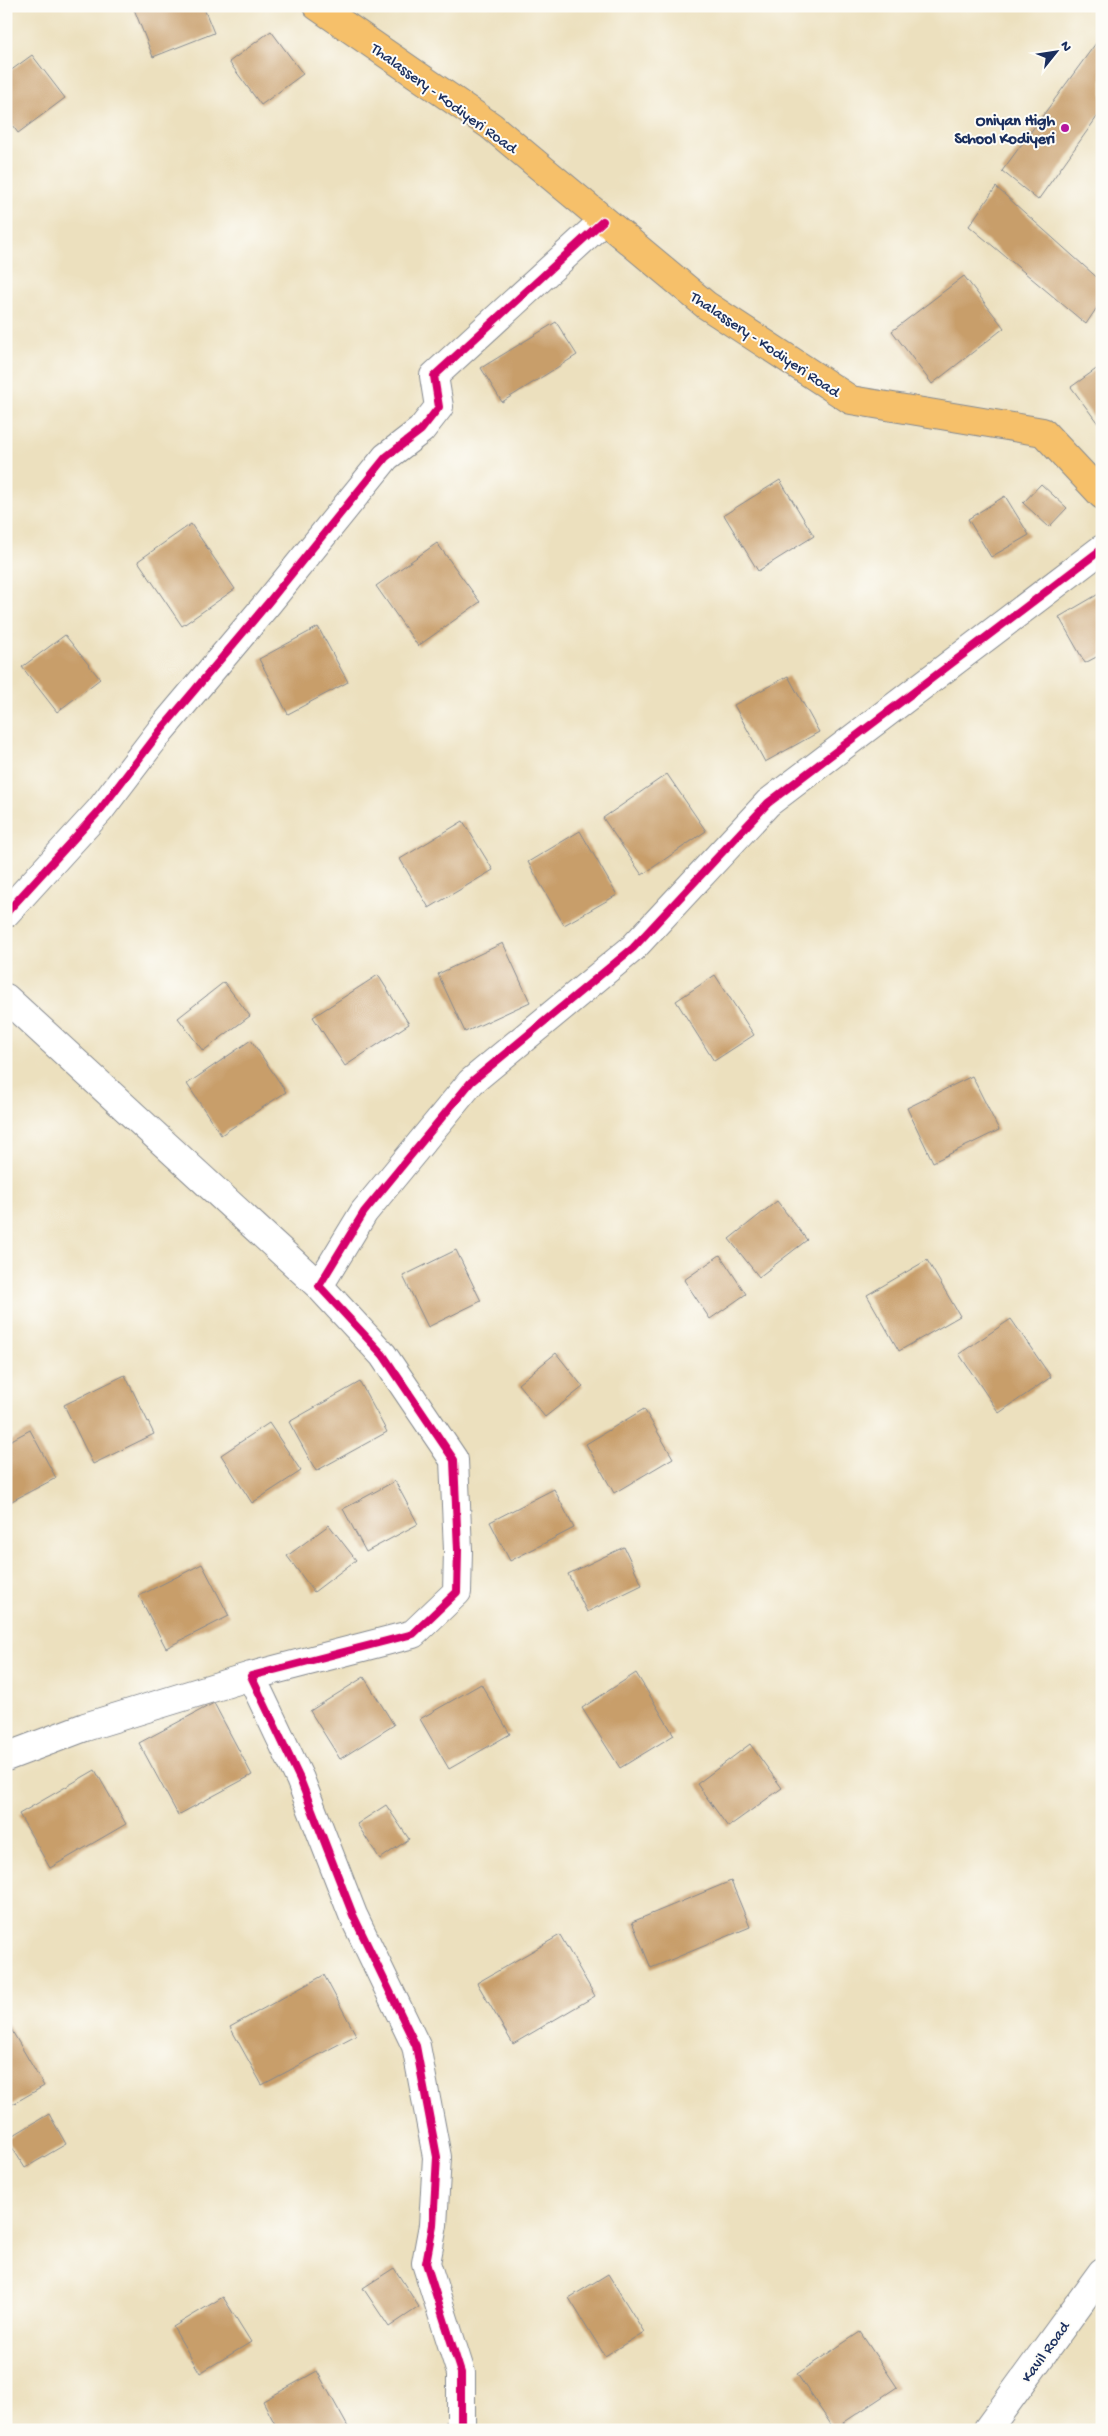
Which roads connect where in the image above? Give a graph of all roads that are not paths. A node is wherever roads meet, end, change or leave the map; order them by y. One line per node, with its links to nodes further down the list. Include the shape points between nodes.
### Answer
1 (317, 6): 2 (main road, Thalassery - Kodiyeri Road, via 491,126)
2 (603, 220): 3 (main road, Thalassery - Kodiyeri Road, via 706,306 851,400 1042,432); 5 (street, via 434,376 439,407 421,430 386,457 100,810)
3 (1102, 494)
4 (1102, 549): 7 (street, via 768,803 633,948 472,1082 364,1212)
5 (6, 913)
6 (6, 998): 7 (street)
7 (319, 1286): 8 (street, via 383,1355 454,1460 457,1592 413,1634)
8 (251, 1676): 9 (street, via 85,1727); 11 (street, via 300,1779 353,1915 416,2046 438,2156 433,2225 426,2263 461,2372 461,2427)
9 (6, 1757)
10 (1102, 2272): 12 (street, Kavil Road)
11 (458, 2430)
12 (987, 2430)

